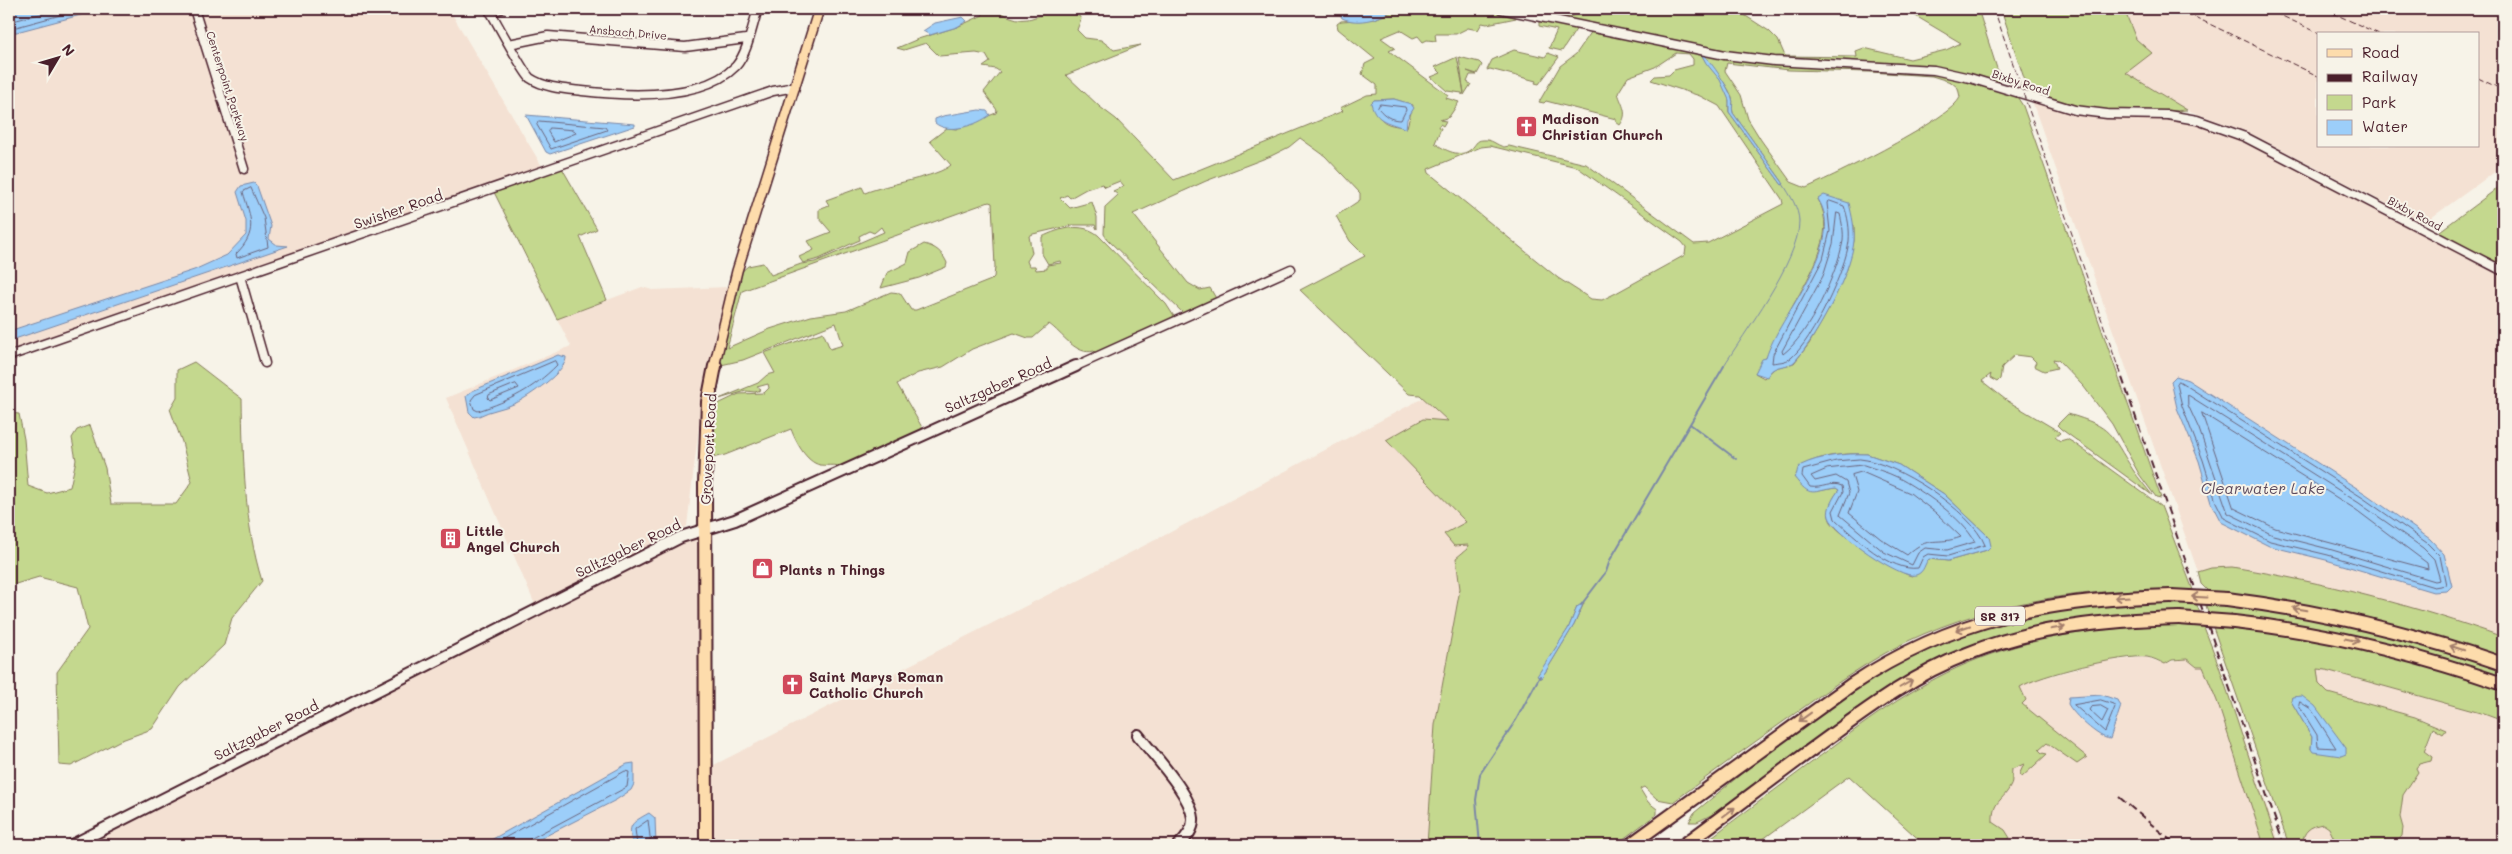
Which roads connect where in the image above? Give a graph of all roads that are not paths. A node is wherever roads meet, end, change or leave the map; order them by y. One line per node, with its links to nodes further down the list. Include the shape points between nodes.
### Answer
1 (194, 9): 11 (street, Centerpoint Parkway)
2 (501, 9): 6 (street)
3 (758, 9): 7 (street)
4 (819, 9): 10 (main road, Groveport Road)
5 (1501, 9): 9 (street, Bixby Road)
6 (490, 10): 8 (street)
7 (746, 39): 8 (street, Ansbach Drive, via 685,47 548,36); 8 (street, via 740,58 725,74 694,88 660,96 544,86 529,77)
8 (509, 44)
9 (1700, 50): 13 (street, Bixby Road, via 1774,61 1934,70 2075,110 2168,115 2215,125 2253,141)
10 (795, 87): 14 (street, Swisher Road, via 764,94); 17 (main road, Groveport Road, via 737,270 720,336 706,432)
11 (244, 169)
12 (1291, 269): 17 (street, Saltzgaber Road, via 735,520)
13 (2503, 271)
14 (240, 276): 15 (street, Swisher Road); 16 (street)
15 (9, 356)
16 (265, 363)
17 (704, 529): 21 (street, Saltzgaber Road, via 681,537); 22 (main road, Groveport Road)
18 (2503, 664): 24 (main road, SR 317, one-way to 24, bridge, via 2366,622 2279,605 2171,596 2087,600 2038,608 1981,622 1923,643 1883,664 1845,688)
19 (2503, 684): 25 (main road, SR 317, one-way to 19, bridge, via 1865,710 1910,682 1987,647 2045,631 2099,622 2179,618 2284,627 2361,642)
20 (1138, 735): 23 (street, via 1188,806 1193,819 1189,834)
21 (72, 845)
22 (706, 845)
23 (1178, 845)
24 (1630, 845)
25 (1684, 845)

